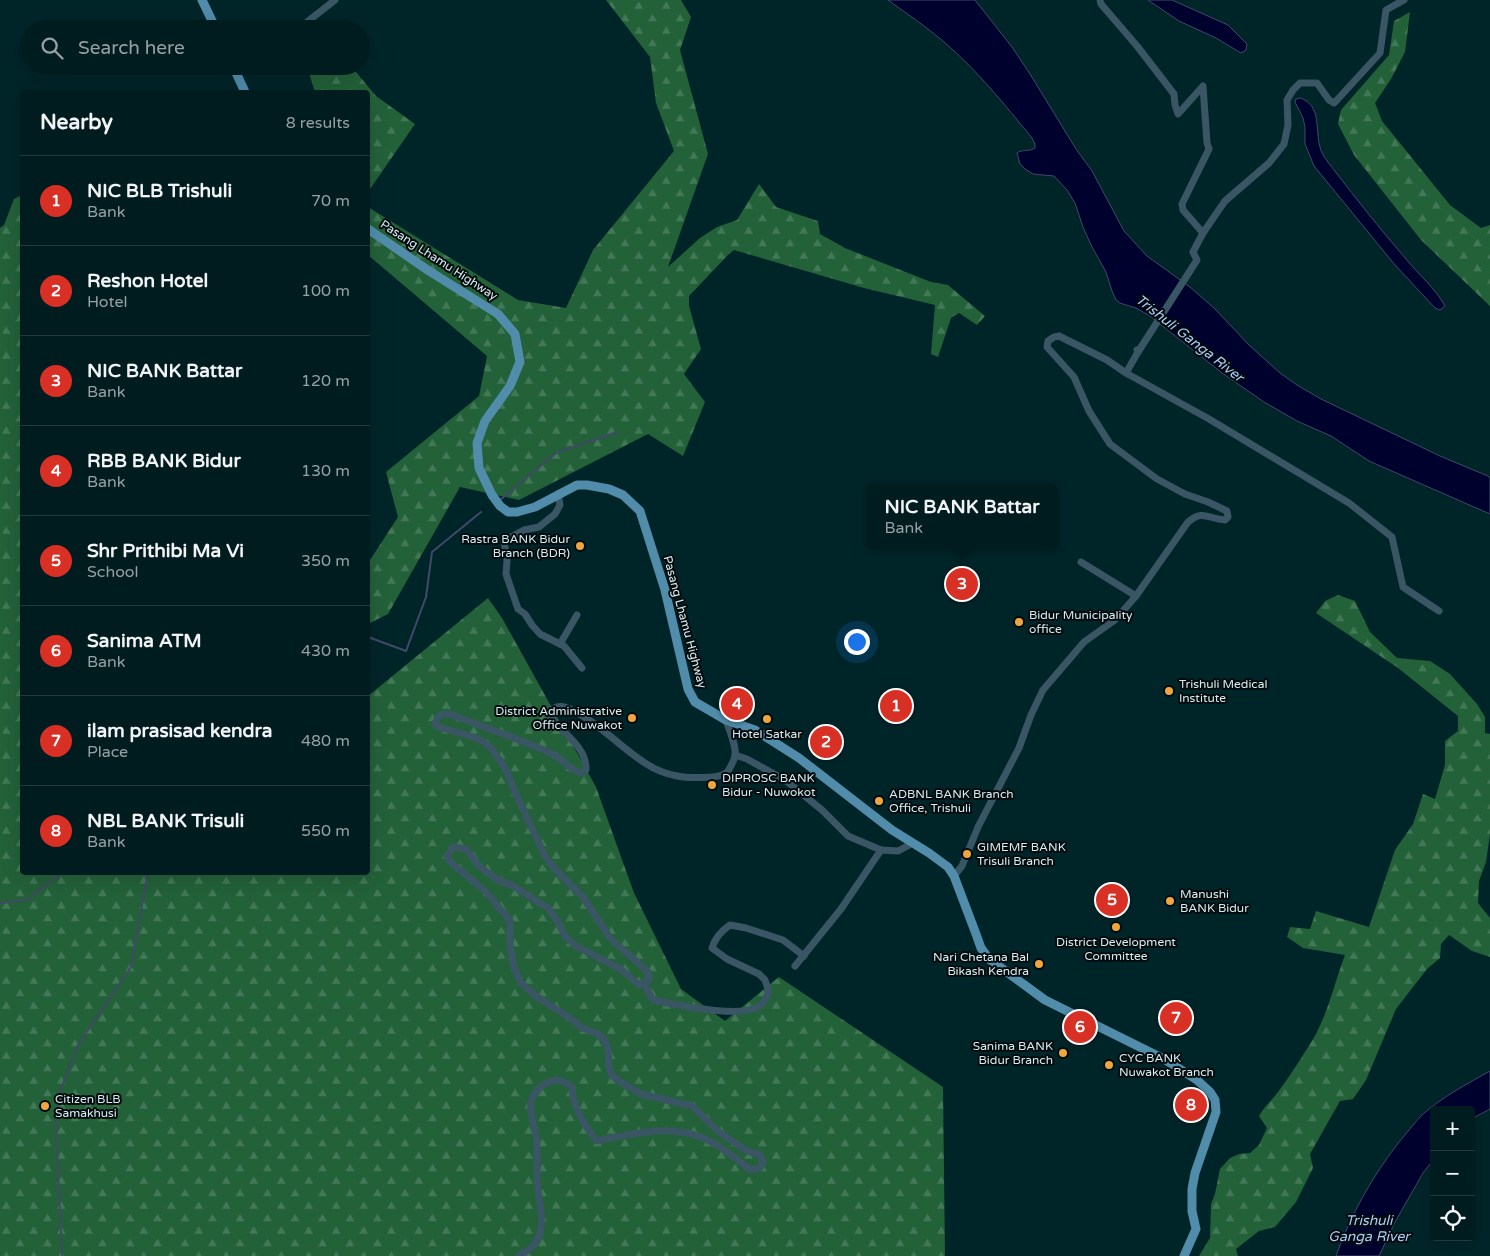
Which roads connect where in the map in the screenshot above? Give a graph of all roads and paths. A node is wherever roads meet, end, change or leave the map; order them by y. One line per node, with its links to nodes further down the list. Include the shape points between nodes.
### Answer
1 (202, 0): 5 (main road)
2 (335, 0): 6 (street)
3 (1100, 0): 10 (street, via 1174,94 1178,114 1203,86 1209,149 1182,204 1183,210)
4 (1404, 0): 10 (street, via 1386,10 1380,52 1338,100 1334,103 1329,100 1317,83 1300,83 1292,90 1287,100 1288,125 1284,144 1269,164 1225,201)
5 (212, 20)
6 (309, 20)
7 (237, 75): 8 (main road)
8 (244, 90)
9 (370, 230): 12 (main road, Pasang Lhamu Highway, via 498,314 515,334 520,362 510,386 485,421 476,443 479,468 492,495 508,512 535,507)
10 (1203, 233): 11 (street, via 1193,252 1197,260 1137,350)
11 (1126, 373): 14 (street, via 1059,336 1048,341 1048,347 1074,377 1089,411 1110,444 1157,479 1228,513 1225,520 1196,515 1188,522); 15 (street, via 1350,503 1392,537 1403,587)
12 (558, 494): 17 (street, via 560,505 555,514 539,527 524,530 504,541 506,574 518,609 540,634); 19 (main road, Pasang Lhamu Highway, via 577,485 610,489 623,495 640,511 665,590 688,690 695,702)
13 (1081, 562): 14 (street)
14 (1136, 596): 23 (street, via 1115,620 1084,642 1043,690 1019,748 978,827 962,866)
15 (1439, 611)
16 (577, 615): 17 (street)
17 (560, 644): 18 (street)
18 (582, 668)
19 (726, 720): 20 (street); 21 (main road, Pasang Lhamu Highway, via 755,730 799,758)
20 (735, 756): 22 (street, via 785,780 848,836); 26 (street, via 726,773 716,777 676,776 645,763 574,711 561,705 554,707 550,711 551,717 586,760 586,770 581,773 551,754 501,733 450,714 441,714 437,718 435,724 438,727 481,740 502,763 545,856 583,897 610,938 648,972 649,980)
21 (913, 843): 22 (street, via 898,851); 23 (main road, Pasang Lhamu Highway, via 948,867)
22 (881, 850): 24 (street)
23 (954, 876): 28 (main road, Pasang Lhamu Highway, via 981,948 989,960 1044,1000 1173,1064 1197,1080 1215,1100 1216,1112 1192,1189 1196,1229)
24 (804, 956): 25 (street); 26 (street, via 783,940 746,928 730,925 722,930 712,948 759,974 769,992 757,1007 741,1011 683,1007 653,1000)
25 (796, 966)
26 (644, 984): 27 (street, via 639,985 622,970 576,946 565,936 548,908 510,884 499,881 466,849 453,847 447,857 453,865 487,893 510,921 510,947 521,983 582,1028 605,1040 611,1074 616,1079 641,1094 692,1106 719,1132 747,1151 760,1155 763,1162 760,1168 750,1170 714,1144 676,1132 648,1131 597,1141 586,1128 572,1096 572,1087 562,1081 552,1081 534,1093 530,1111 536,1135 542,1222 538,1240)
27 (518, 1256)
28 (1184, 1256)

